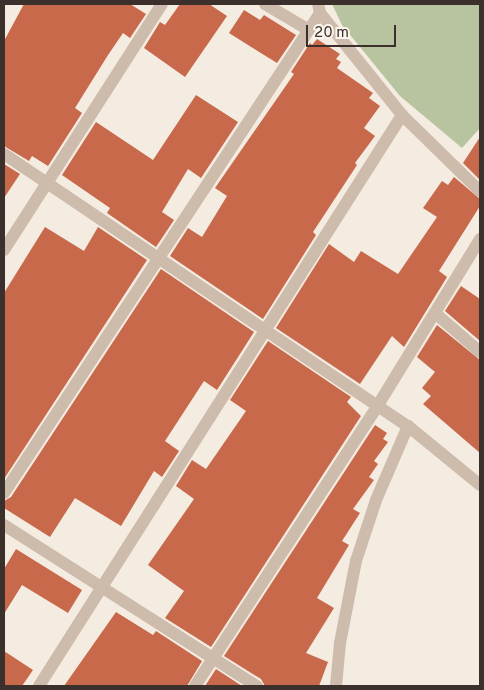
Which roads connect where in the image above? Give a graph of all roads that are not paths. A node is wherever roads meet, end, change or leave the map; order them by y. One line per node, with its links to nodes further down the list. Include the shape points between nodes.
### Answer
1 (162, 4): 7 (street)
2 (265, 4): 4 (street)
3 (319, 8): 4 (street); 5 (street)
4 (309, 30): 11 (street)
5 (402, 115): 8 (street); 13 (street)
6 (4, 154): 7 (street)
7 (46, 183): 10 (street); 11 (street)
8 (480, 191)
9 (480, 239): 12 (street)
10 (4, 250)
11 (160, 259): 13 (street); 18 (street)
12 (435, 313): 14 (street); 15 (street)
13 (266, 332): 15 (street); 20 (street)
14 (480, 352)
15 (378, 405): 16 (street); 21 (street)
16 (408, 426): 17 (street); 25 (street, via 376,500 356,561 340,643)
17 (480, 485)
18 (4, 493)
19 (4, 524): 20 (street)
20 (101, 585): 21 (street); 22 (street)
21 (213, 656): 23 (street); 24 (street)
22 (39, 686)
23 (195, 686)
24 (257, 686)
25 (336, 686)

